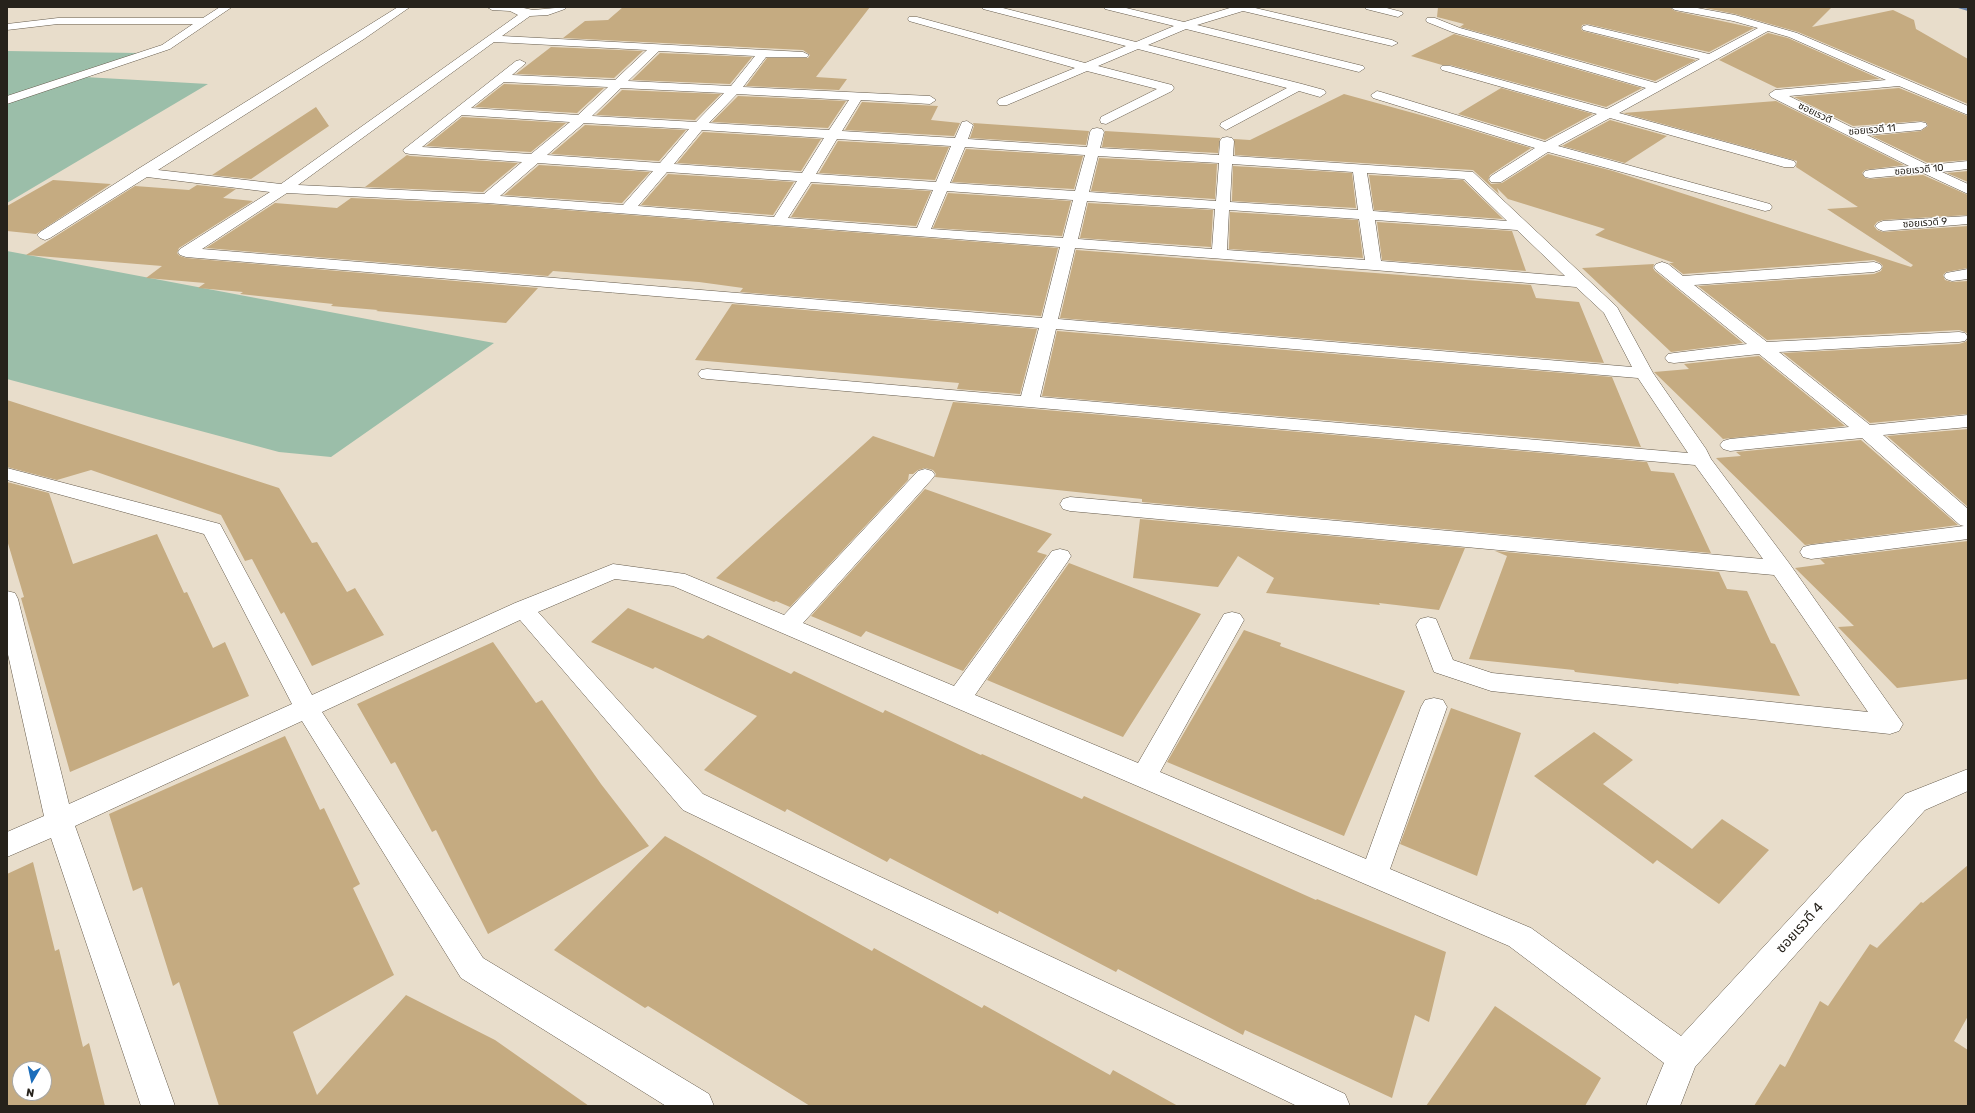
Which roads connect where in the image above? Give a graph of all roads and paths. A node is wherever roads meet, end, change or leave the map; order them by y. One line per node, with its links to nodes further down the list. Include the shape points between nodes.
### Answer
1 (227, 7): 15 (street)
2 (405, 7): 65 (street)
3 (492, 7): 10 (street)
4 (561, 7): 11 (street, via 548,12)
5 (987, 7): 22 (street)
6 (1109, 7): 16 (street)
7 (1242, 7): 16 (street); 21 (street)
8 (1370, 7): 12 (street)
9 (1675, 7): 18 (street)
10 (514, 8): 11 (street)
11 (527, 13): 20 (street)
12 (1398, 14)
13 (913, 19): 28 (street)
14 (1431, 20): 35 (street, via 1456,30)
15 (206, 21): 17 (street, via 58,21); 40 (street, via 166,48)
16 (1186, 25): 22 (street); 29 (street)
17 (7, 27)
18 (1768, 27): 26 (street); 32 (street, via 1793,35)
19 (1587, 28): 26 (street)
20 (492, 39): 23 (street); 70 (street)
21 (1392, 43)
22 (1136, 46): 28 (street); 34 (street)
23 (657, 47): 24 (street); 33 (street)
24 (763, 53): 25 (street); 36 (street)
25 (803, 55)
26 (1710, 58): 35 (street)
27 (520, 64): 31 (street)
28 (1086, 67): 42 (street); 57 (street, via 1168,88 1102,126)
29 (1359, 68)
30 (1446, 68): 45 (street)
31 (502, 78): 33 (street); 43 (street)
32 (1903, 82): 44 (street); 51 (street, ซอยเรวดี, via 1775,94)
33 (618, 84): 36 (street); 46 (street)
34 (1298, 87): 37 (street); 49 (street)
35 (1657, 87): 45 (street)
36 (733, 90): 39 (street); 48 (street)
37 (1320, 93)
38 (1378, 95): 56 (street)
39 (857, 96): 41 (street); 53 (street)
40 (7, 100)
41 (930, 100)
42 (1003, 102)
43 (460, 111): 46 (street); 58 (street, via 410,150)
44 (1968, 112)
45 (1607, 113): 56 (street); 60 (street)
46 (581, 119): 48 (street); 58 (street)
47 (967, 125): 55 (street)
48 (698, 126): 53 (street); 62 (street)
49 (1226, 126)
50 (1921, 126): 51 (street, ซอยเรวดี 11)
51 (1852, 132): 52 (street, ซอยเรวดี 11); 64 (street, ซอยเรวดี)
52 (1823, 134)
53 (833, 135): 55 (street); 67 (street)
54 (1227, 141): 59 (street)
55 (959, 143): 57 (street); 69 (street)
56 (1546, 147): 68 (street); 75 (street)
57 (1093, 151): 59 (street); 72 (street)
58 (533, 159): 62 (street); 73 (street)
59 (1226, 160): 63 (street); 74 (street)
60 (1789, 164)
61 (1968, 165): 64 (street, ซอยเรวดี 10)
62 (663, 167): 67 (street); 76 (street)
63 (1359, 168): 77 (street); 80 (street, via 1468,175)
64 (1926, 170): 66 (street, ซอยเรวดี 10); 71 (street, ซอยเรวดี)
65 (143, 172): 70 (street); 83 (street)
66 (1870, 174)
67 (807, 177): 69 (street); 79 (street)
68 (1496, 179)
69 (941, 186): 72 (street); 82 (street)
70 (284, 189): 73 (street); 93 (street, via 186,252)
71 (1968, 190)
72 (1081, 196): 74 (street); 84 (street)
73 (487, 199): 76 (street)
74 (1223, 205): 77 (street); 85 (street)
75 (1765, 207)
76 (627, 210): 79 (street)
77 (1366, 215): 80 (street); 86 (street)
78 (1968, 220): 81 (street, ซอยเรวดี 9)
79 (779, 221): 82 (street)
80 (1521, 226): 92 (street)
81 (1883, 226)
82 (922, 233): 84 (street)
83 (45, 235)
84 (1068, 243): 85 (street); 93 (street)
85 (1219, 254): 86 (street)
86 (1374, 265): 92 (street)
87 (1662, 267): 91 (street)
88 (1874, 267): 91 (street)
89 (1968, 274): 90 (street)
90 (1952, 276)
91 (1682, 281): 95 (street)
92 (1579, 282): 97 (street, via 1611,311)
93 (1048, 323): 97 (street); 99 (street)
94 (1959, 336): 95 (street)
95 (1762, 348): 96 (street); 101 (street)
96 (1674, 358)
97 (1644, 373): 103 (street)
98 (707, 374): 99 (street)
99 (1028, 402): 103 (street)
100 (1968, 421): 101 (street)
101 (1867, 432): 102 (street); 107 (street)
102 (1730, 445)
103 (1701, 460): 111 (street)
104 (7, 474): 119 (street, via 212,529)
105 (926, 474): 116 (street)
106 (1070, 504): 111 (street)
107 (1968, 520)
108 (1968, 532): 109 (street)
109 (1811, 552)
110 (1060, 556): 117 (street)
111 (1780, 568): 115 (street, via 1890,724 1491,682 1443,666)
112 (7, 599): 122 (street)
113 (523, 609): 116 (street, via 613,571 677,579); 119 (street); 128 (street, via 693,802)
114 (1232, 620): 120 (street)
115 (1428, 625)
116 (787, 626): 117 (street)
117 (959, 699): 120 (street)
118 (1434, 708): 124 (street)
119 (307, 709): 122 (street); 127 (street, via 472,968)
120 (1143, 778): 124 (street)
121 (1968, 780): 125 (street, ซอยเรวดี 4, via 1915,802)
122 (59, 821): 123 (street); 126 (street)
123 (7, 844)
124 (1374, 875): 125 (street, via 1520,937)
125 (1683, 1057): 129 (street, ซอยเรวดี 4)
126 (158, 1106)
127 (697, 1106)
128 (1333, 1106)
129 (1663, 1106)

